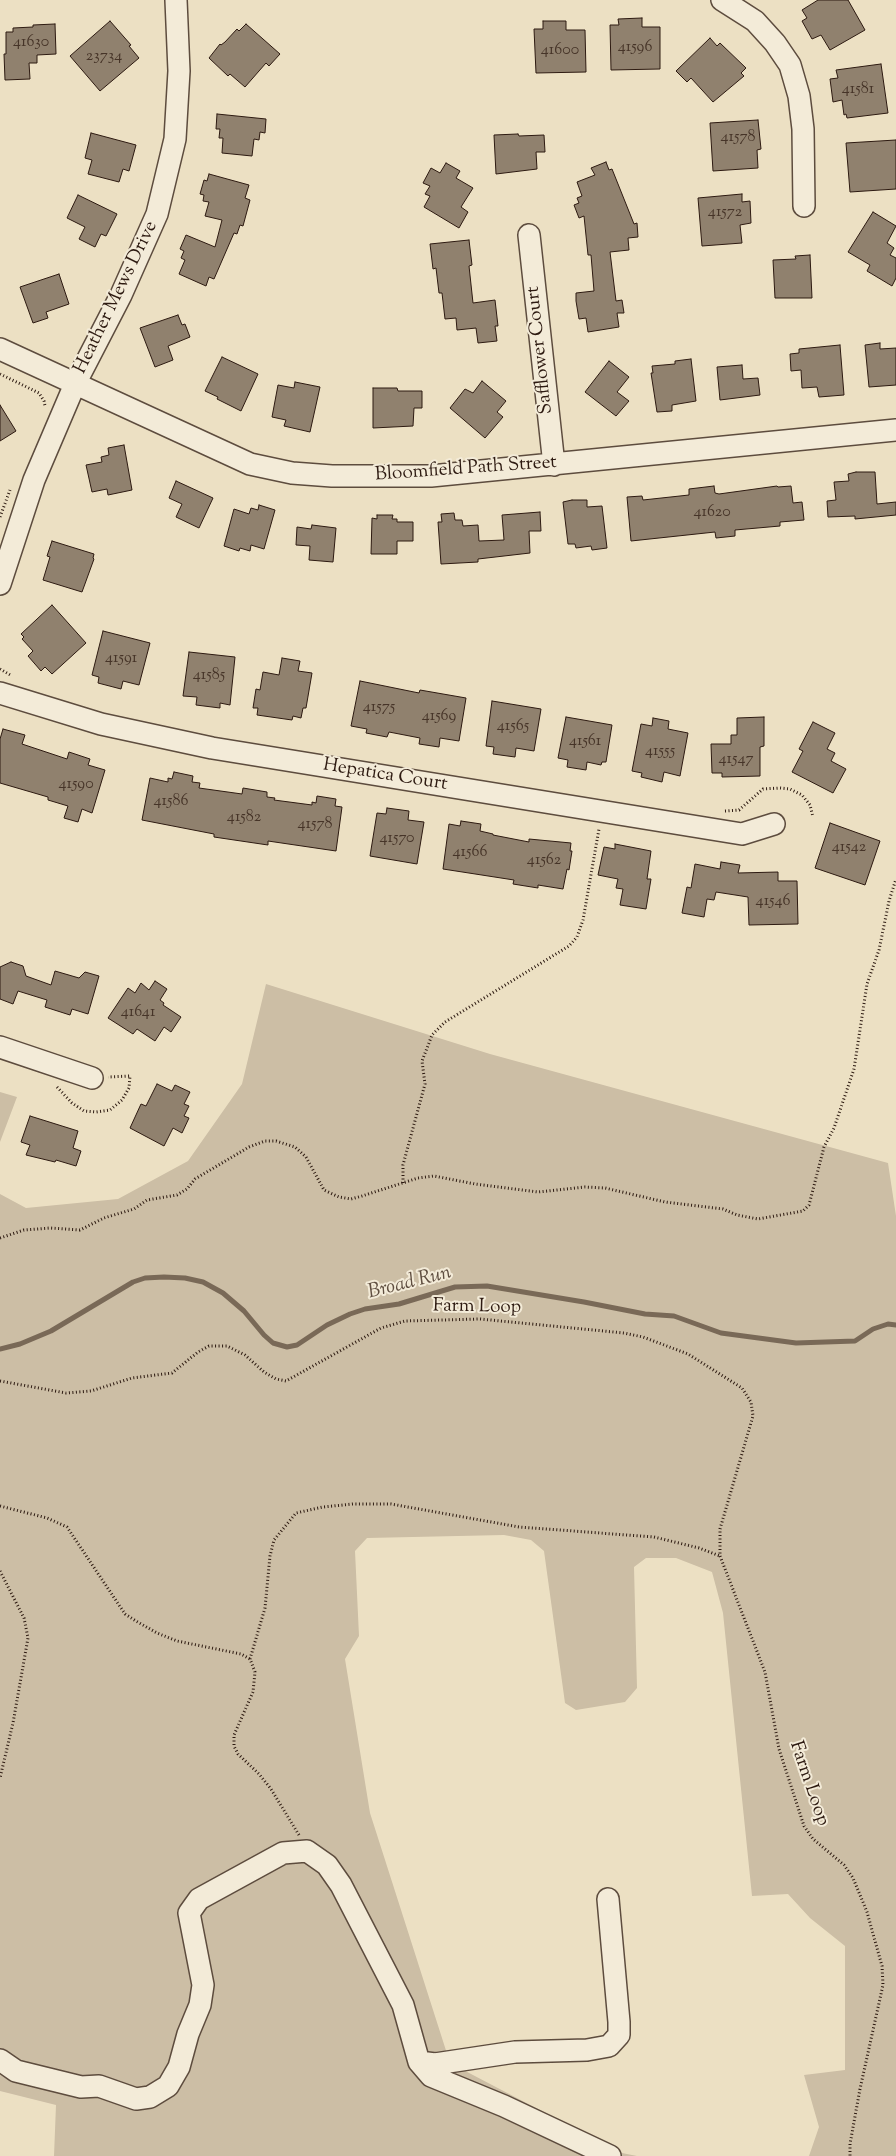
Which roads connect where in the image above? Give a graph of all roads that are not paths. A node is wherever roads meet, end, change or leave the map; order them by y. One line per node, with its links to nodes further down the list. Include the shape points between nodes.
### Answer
1 (176, 0): 6 (street, Heather Mews Drive, via 179,71 175,139 157,214)
2 (722, 0): 3 (street, via 755,21 790,65 799,96 803,129)
3 (804, 206)
4 (529, 234): 8 (street, Safflower Court)
5 (0, 349): 6 (street, Bloomfield Path Street)
6 (75, 384): 8 (street, Bloomfield Path Street, via 250,464 292,473 431,476); 9 (street, Heather Mews Drive, via 34,480)
7 (896, 430): 8 (street, Bloomfield Path Street)
8 (554, 465)
9 (0, 584)
10 (7, 685): 11 (street, Hepatica Court, via 102,724 162,738 742,834)
11 (774, 824)
12 (0, 1047): 13 (street)
13 (92, 1078)
14 (608, 1899): 16 (street, via 619,2022 619,2035 609,2046 587,2050 515,2052 435,2064)
15 (0, 2060): 16 (street, via 16,2071 81,2087 99,2086 136,2099 150,2097 168,2086 179,2066 200,2005 203,1985 189,1913 199,1899 283,1853 307,1851 326,1865 341,1885 376,1949 403,2005)
16 (419, 2062): 17 (street, via 431,2076)
17 (610, 2156)

